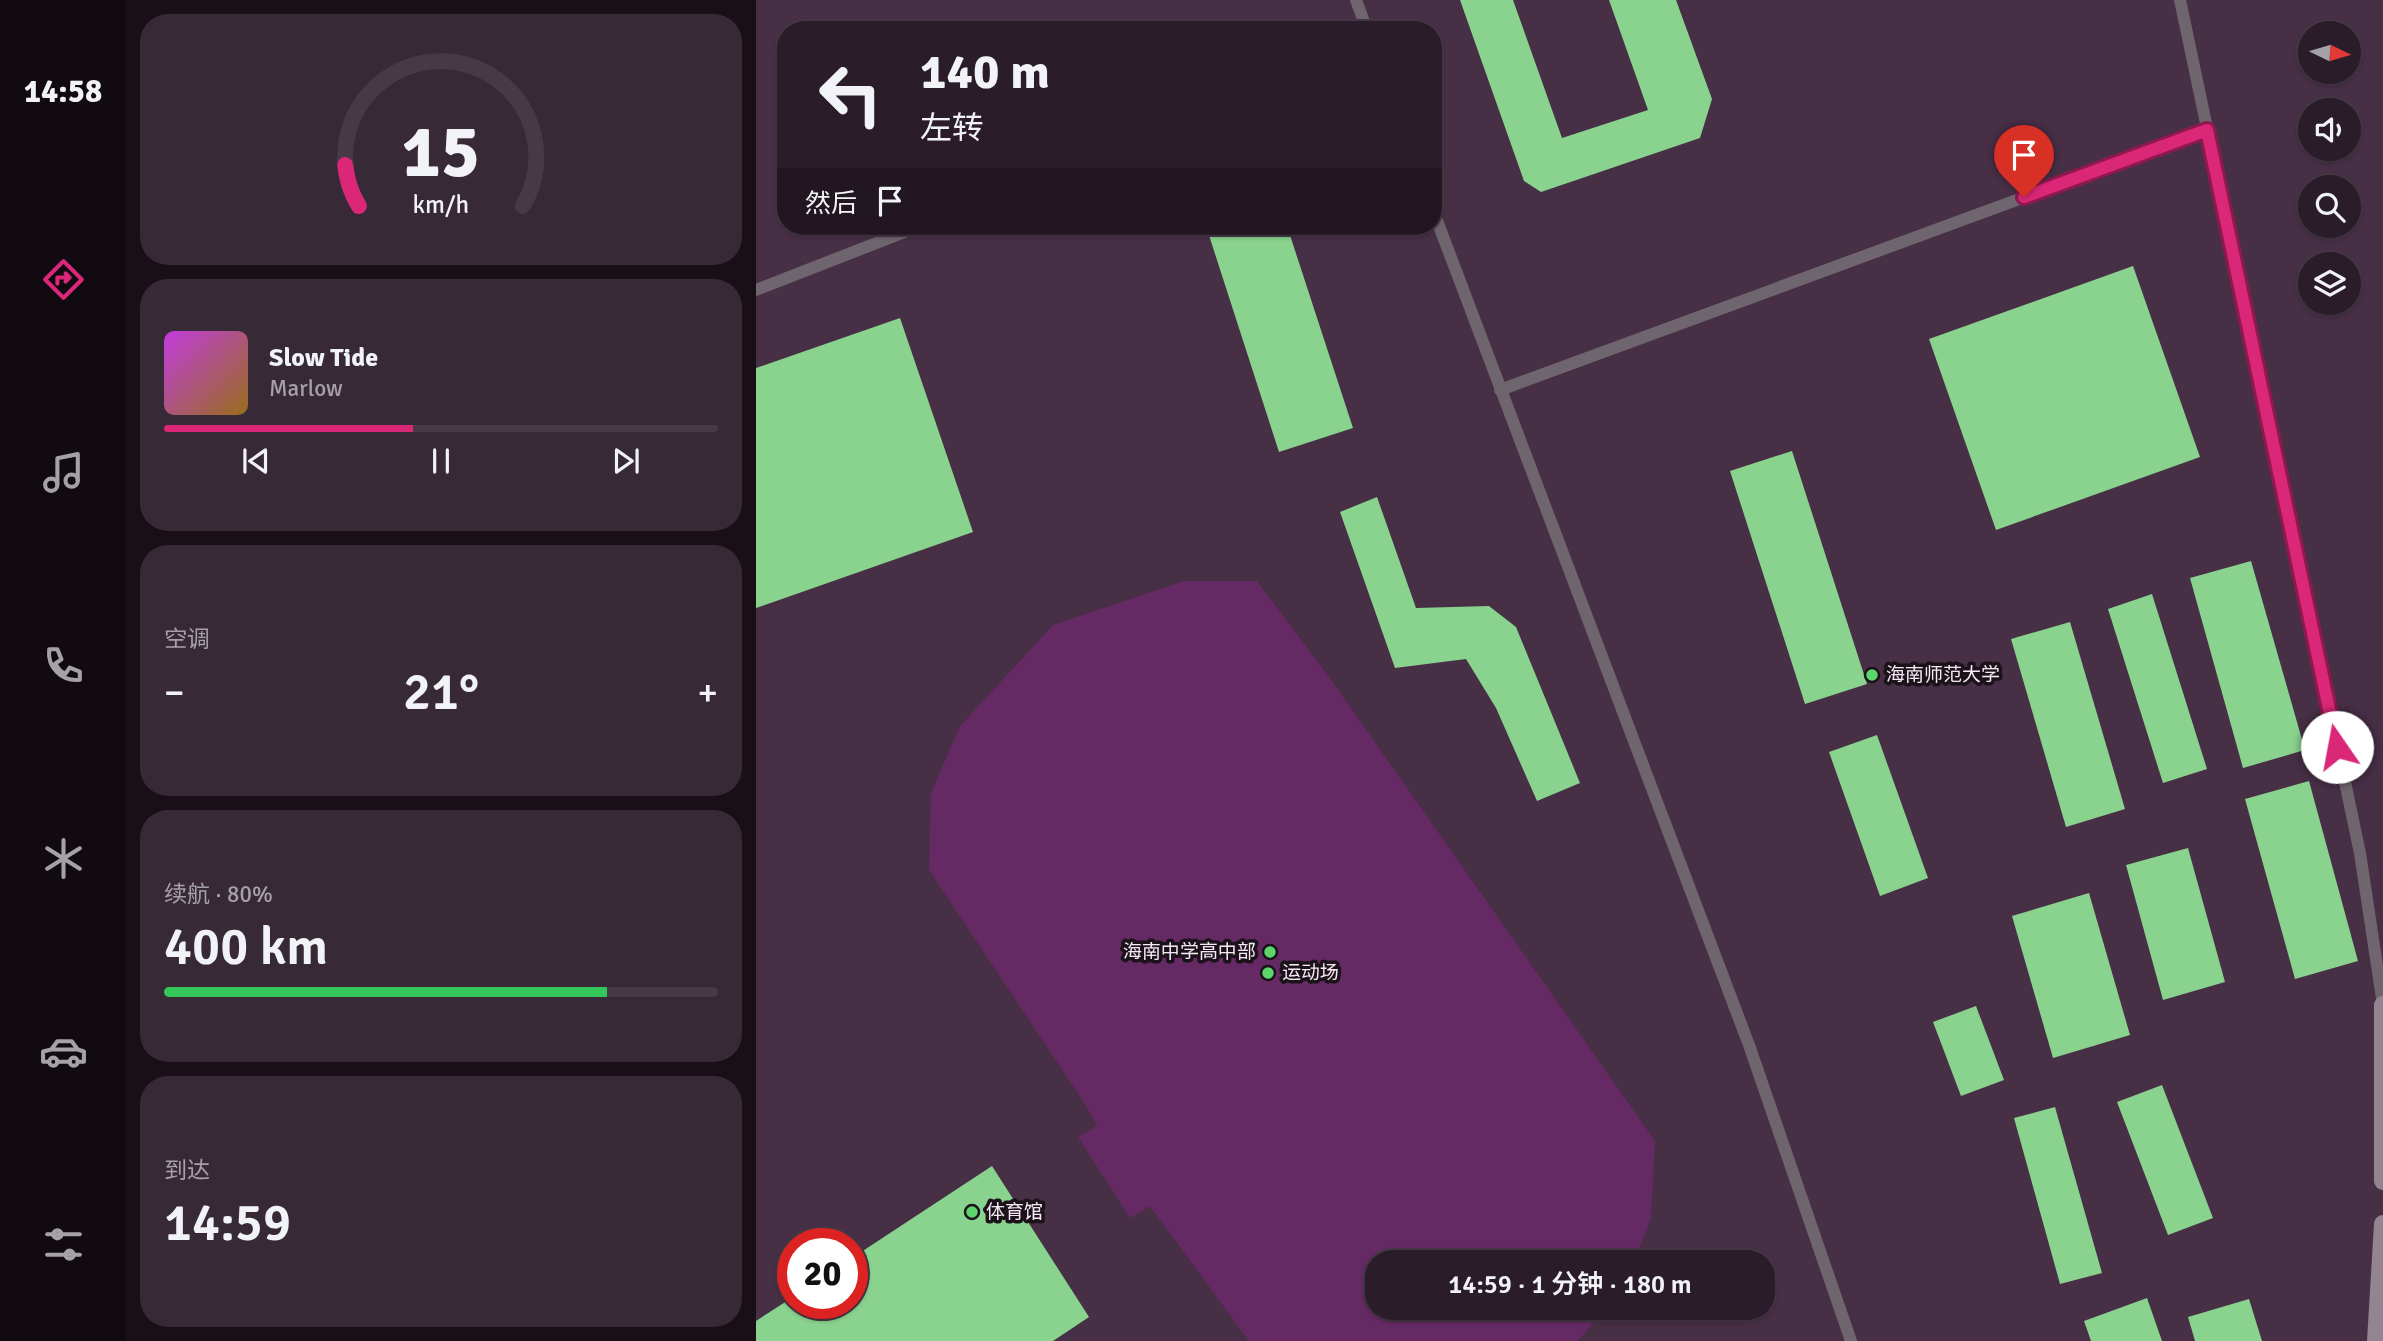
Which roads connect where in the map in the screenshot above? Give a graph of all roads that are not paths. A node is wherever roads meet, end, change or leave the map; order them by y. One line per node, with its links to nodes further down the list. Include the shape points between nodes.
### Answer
1 (1356, 0): 3 (lane)
2 (2180, 0): 4 (lane)
3 (1364, 21)
4 (2207, 130): 8 (lane); 9 (lane, via 2360,853)
5 (1442, 233): 8 (lane)
6 (897, 235): 7 (lane)
7 (756, 290)
8 (1500, 390): 12 (lane, via 1749,1045)
9 (2383, 1005): 10 (street)
10 (2383, 1181)
11 (2383, 1224): 13 (street)
12 (1851, 1341)
13 (2376, 1341)

